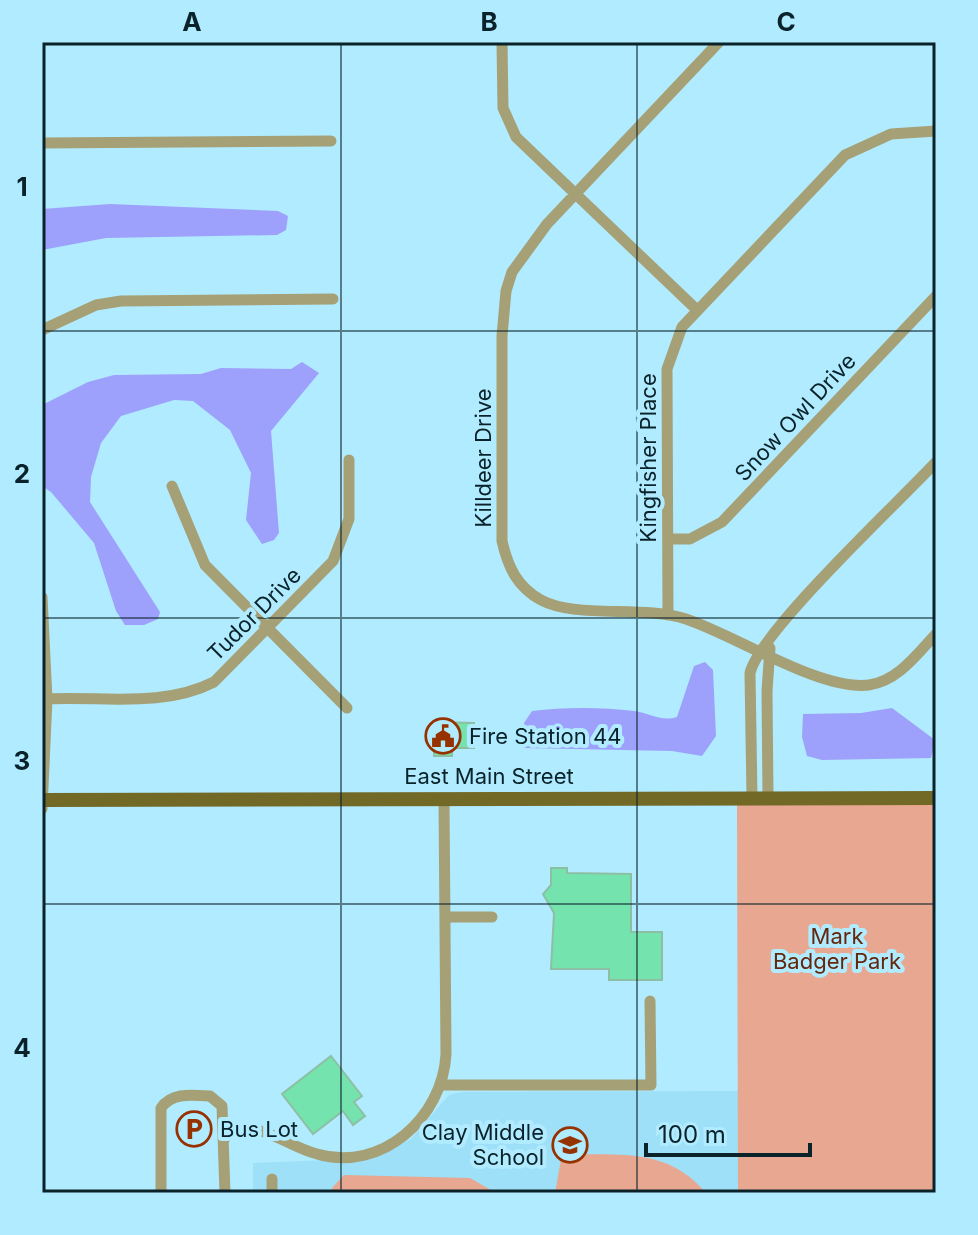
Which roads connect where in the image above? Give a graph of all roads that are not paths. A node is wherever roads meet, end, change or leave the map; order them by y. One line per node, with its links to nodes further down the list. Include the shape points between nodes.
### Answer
1 (502, 42): 6 (street, via 508,125)
2 (716, 43): 6 (street, Killdeer Drive)
3 (936, 131): 9 (street, Kingfisher Place, via 891,134 845,155)
4 (331, 141): 5 (street)
5 (42, 143)
6 (575, 197): 9 (street); 16 (street, Killdeer Drive, via 523,253 506,291 504,549 518,582 543,601 560,607)
7 (936, 296): 14 (street, Snow Owl Drive, via 722,522 690,539)
8 (333, 299): 10 (street, via 121,301 96,305)
9 (697, 310): 14 (street, Kingfisher Place, via 682,327 667,369)
10 (42, 330)
11 (349, 460): 17 (street, Tudor Drive, via 350,506 339,550 324,573)
12 (936, 462): 19 (street)
13 (172, 486): 17 (street, via 205,565)
14 (668, 539): 16 (street, Kingfisher Place)
15 (42, 597): 20 (street)
16 (668, 615): 19 (street, Killdeer Drive)
17 (267, 630): 20 (street, Tudor Drive, via 214,682 192,693); 21 (street)
18 (936, 634): 19 (street, Killdeer Drive, via 896,674 871,684 821,680)
19 (764, 651): 22 (street, via 750,673); 23 (street)
20 (47, 699): 26 (street)
21 (347, 708)
22 (752, 797): 23 (main road, East Main Street); 25 (main road, East Main Street)
23 (768, 797): 24 (main road, East Main Street)
24 (936, 798)
25 (444, 799): 26 (main road, East Main Street); 27 (street)
26 (43, 803)
27 (445, 917): 28 (street); 30 (street, via 446,1054)
28 (492, 917)
29 (650, 1001): 30 (street, via 651,1085)
30 (441, 1085): 32 (street, via 430,1110 413,1129 368,1153 320,1156 273,1133)
31 (224, 1119): 32 (street); 33 (street); 35 (street, via 222,1106 210,1096 177,1096 165,1102 160,1113)
32 (234, 1129): 33 (street)
33 (224, 1140): 36 (street)
34 (272, 1179): 37 (street)
35 (161, 1193)
36 (225, 1193)
37 (272, 1193)

